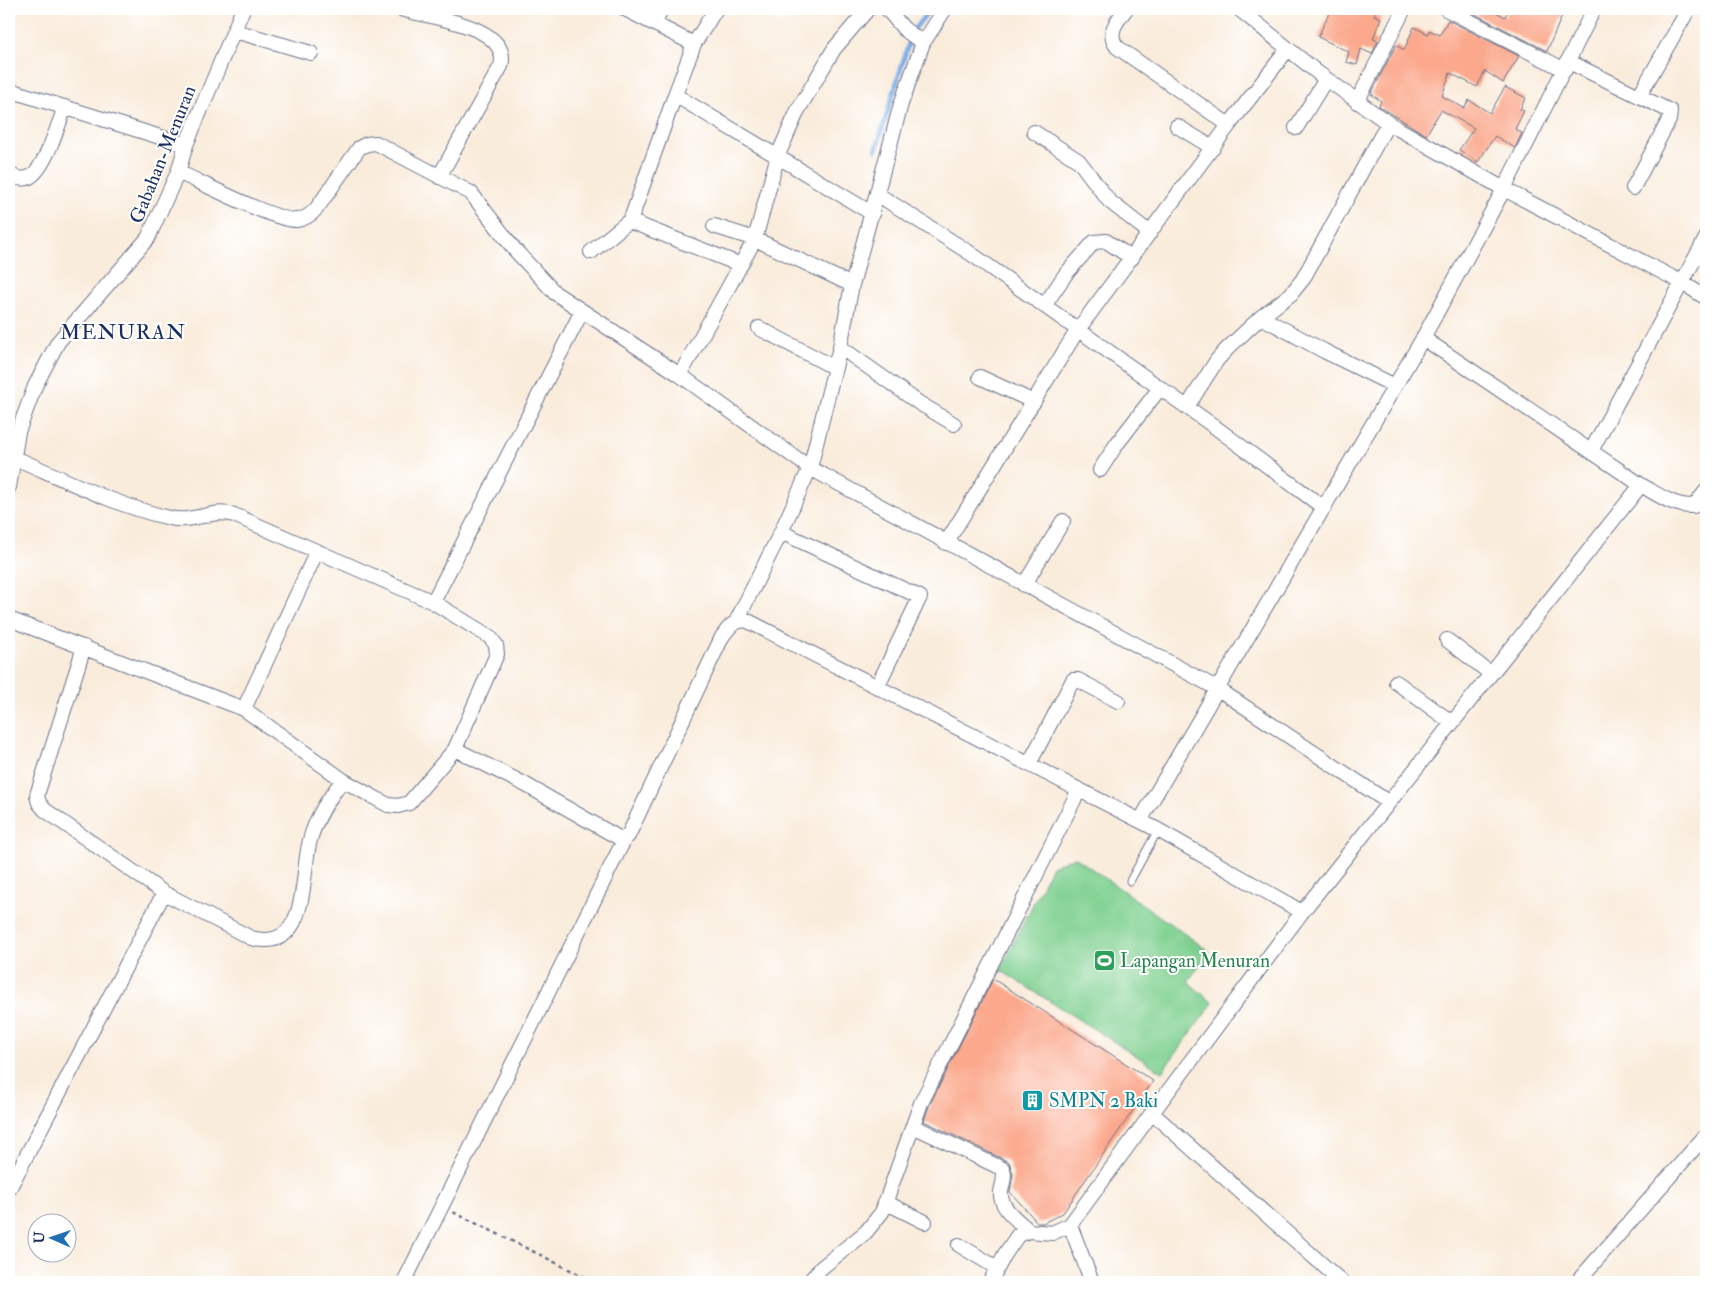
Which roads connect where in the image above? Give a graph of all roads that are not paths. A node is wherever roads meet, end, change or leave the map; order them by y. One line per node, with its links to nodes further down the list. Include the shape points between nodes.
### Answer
1 (244, 9): 16 (street, Gabahan-Menuran)
2 (401, 9): 38 (street, via 461,23 498,44 502,52 501,66)
3 (626, 9): 15 (street)
4 (661, 9): 15 (street)
5 (716, 9): 18 (street)
6 (868, 9): 35 (street, via 834,49 798,110)
7 (887, 9): 17 (street)
8 (945, 9): 17 (street)
9 (1126, 9): 29 (street, via 1112,31 1117,47)
10 (1239, 9): 19 (street)
11 (1404, 9): 26 (street)
12 (1446, 9): 21 (street)
13 (1594, 9): 21 (street)
14 (1685, 9): 25 (street)
15 (655, 24): 18 (street)
16 (235, 31): 20 (street); 33 (street, Gabahan-Menuran)
17 (915, 38): 41 (street)
18 (694, 44): 24 (street)
19 (1288, 49): 22 (street); 29 (street)
20 (311, 53)
21 (1567, 66): 25 (street); 40 (street)
22 (1326, 79): 26 (street); 31 (street)
23 (9, 90): 27 (street)
24 (675, 95): 35 (street); 43 (street)
25 (1639, 96): 39 (street, via 1665,107 1670,116)
26 (1357, 102): 28 (street)
27 (65, 107): 33 (street); 37 (street, via 43,162 34,175 17,178)
28 (1388, 123): 40 (street); 56 (street, via 1304,279 1291,294)
29 (1229, 125): 34 (street)
30 (1177, 126): 34 (street)
31 (1296, 128)
32 (1034, 132): 45 (street, via 1079,162 1109,202)
33 (186, 145): 36 (street, Gabahan-Menuran)
34 (1213, 148): 45 (street)
35 (778, 155): 42 (street); 47 (street)
36 (178, 172): 38 (street, via 269,213 299,220 317,208 351,156 367,144 376,144); 69 (street, Gabahan-Menuran, via 148,238 58,342)
37 (9, 174)
38 (439, 177): 55 (street, via 470,193 515,250 555,293)
39 (1633, 188)
40 (1504, 189): 51 (street); 59 (street)
41 (877, 194): 42 (street); 54 (street, via 970,253)
42 (873, 214): 52 (street)
43 (629, 221): 48 (street); 50 (street)
44 (714, 226): 47 (street)
45 (1150, 233): 49 (street)
46 (1706, 238): 51 (street)
47 (755, 239): 50 (street); 52 (street)
48 (591, 252)
49 (1132, 258): 54 (street, via 1106,241 1094,242); 58 (street)
50 (741, 265): 62 (street)
51 (1683, 283): 53 (street); 70 (street)
52 (852, 285): 60 (street)
53 (1706, 298)
54 (1044, 306): 58 (street)
55 (582, 311): 62 (street); 83 (street)
56 (1261, 317): 64 (street); 67 (street, via 1218,360)
57 (760, 328): 61 (street)
58 (1077, 331): 65 (street); 66 (street)
59 (1423, 338): 64 (street); 70 (street)
60 (840, 347): 61 (street); 68 (street)
61 (835, 368): 72 (street)
62 (680, 374): 72 (street)
63 (980, 377): 66 (street)
64 (1395, 386): 77 (street)
65 (1160, 388): 67 (street); 73 (street)
66 (1034, 402): 80 (street)
67 (1187, 408): 77 (street)
68 (954, 424)
69 (13, 430): 71 (street, Gabahan-Menuran)
70 (1591, 451): 74 (street)
71 (13, 457): 75 (street, Gabahan-Menuran); 81 (street, via 127,505 181,520 226,512)
72 (810, 468): 79 (street); 80 (street)
73 (1100, 470)
74 (1641, 485): 76 (street, via 1677,505 1687,506 1694,506); 88 (street)
75 (9, 487)
76 (1706, 491)
77 (1324, 508): 91 (street)
78 (1063, 521): 82 (street)
79 (782, 532): 85 (street); 90 (street, via 920,597)
80 (946, 543): 82 (street)
81 (317, 551): 83 (street); 93 (street)
82 (1024, 585): 91 (street)
83 (433, 602): 95 (street, via 490,637 496,645 497,654 491,671)
84 (9, 619): 87 (street)
85 (737, 620): 90 (street, via 746,620); 102 (street, via 722,637)
86 (1446, 640): 88 (street)
87 (84, 648): 93 (street); 104 (street, via 37,795 39,803)
88 (1490, 673): 94 (street)
89 (1396, 682): 94 (street)
90 (878, 685): 96 (street)
91 (1218, 690): 99 (street); 100 (street)
92 (1118, 702): 96 (street, via 1073,680)
93 (244, 709): 97 (street)
94 (1451, 722): 99 (street)
95 (456, 748): 97 (street, via 409,802 398,806 388,805); 102 (street, via 619,838)
96 (1029, 764): 98 (street)
97 (343, 780): 104 (street, via 326,802 310,840 298,916 289,932 278,939 251,938)
98 (1079, 790): 100 (street); 107 (street)
99 (1388, 802): 105 (street)
100 (1140, 821): 101 (street)
101 (1158, 830): 103 (lane); 105 (street)
102 (625, 838): 116 (street)
103 (1130, 882)
104 (164, 894): 109 (street)
105 (1302, 912): 106 (street)
106 (1152, 1113): 112 (street); 120 (street)
107 (912, 1126): 110 (street); 113 (street, via 1003,1169 1002,1201)
108 (1706, 1135): 121 (street)
109 (9, 1190)
110 (885, 1202): 111 (street); 117 (street, via 866,1232 821,1268)
111 (925, 1222)
112 (1070, 1225): 113 (street, via 1052,1233); 119 (street)
113 (1029, 1231): 115 (street, via 1018,1235)
114 (959, 1245): 115 (street)
115 (997, 1268): 118 (street)
116 (404, 1282)
117 (809, 1282)
118 (990, 1282)
119 (1092, 1282)
120 (1342, 1282)
121 (1577, 1282)

